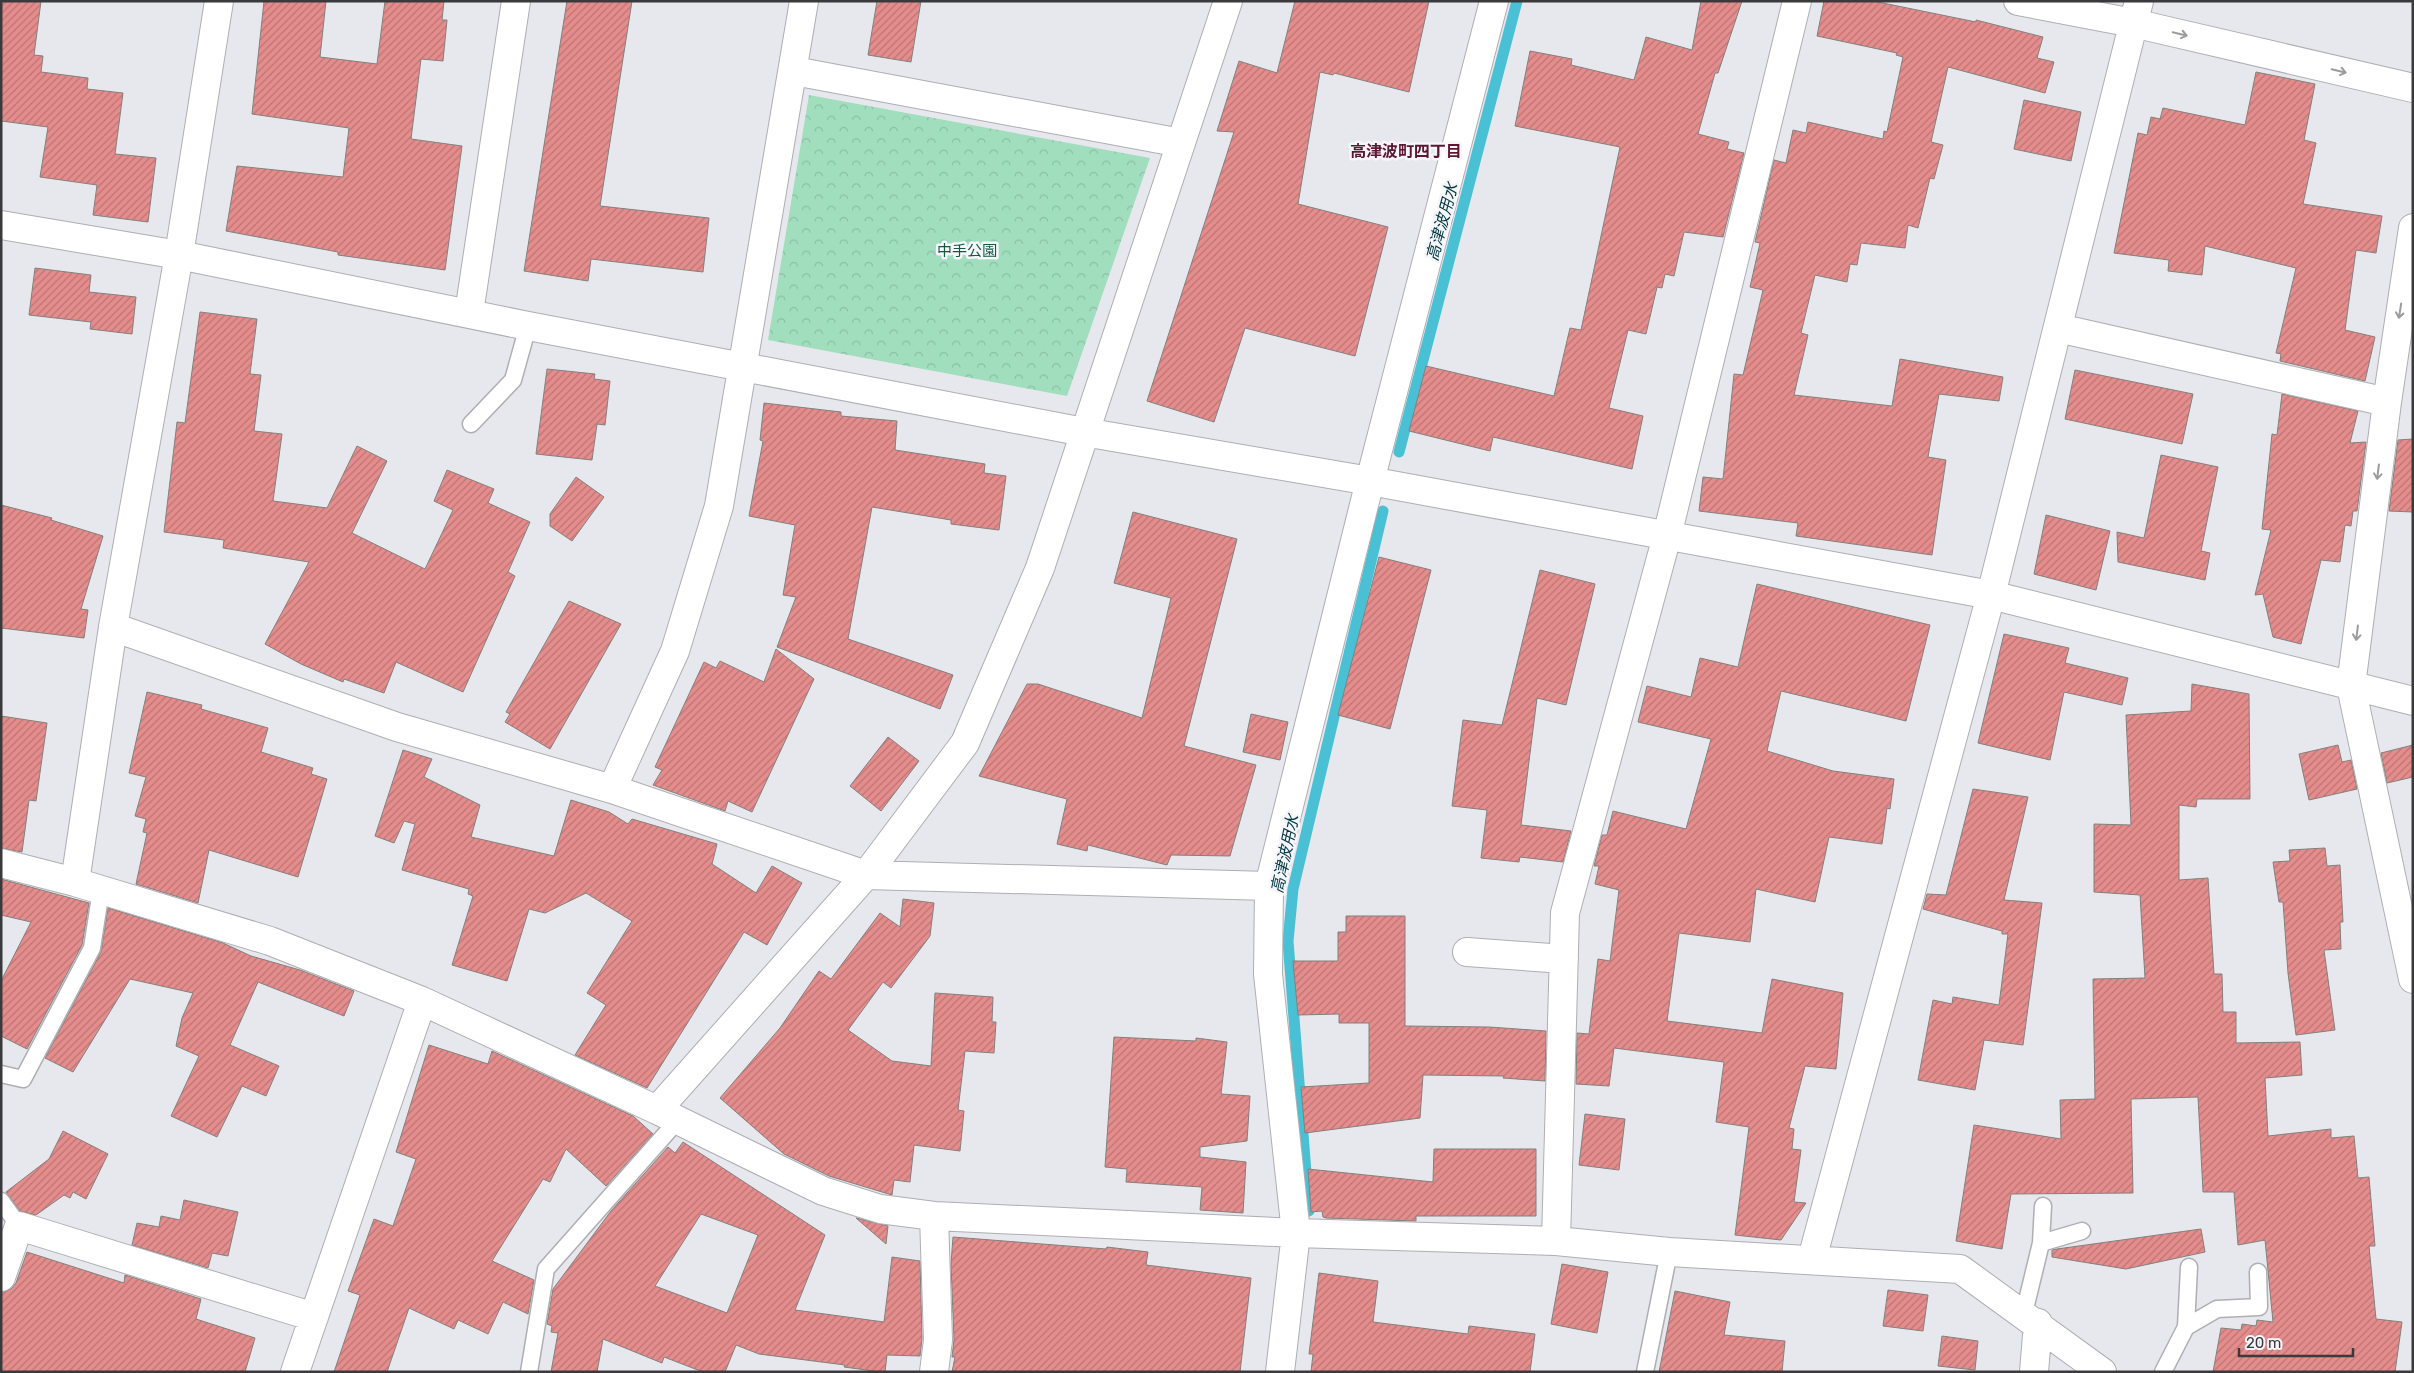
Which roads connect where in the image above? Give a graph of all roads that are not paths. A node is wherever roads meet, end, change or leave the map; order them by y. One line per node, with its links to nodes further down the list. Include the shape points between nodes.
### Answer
1 (219, 1): 14 (street)
2 (516, 1): 15 (street)
3 (804, 1): 9 (street)
4 (1228, 1): 11 (street)
5 (1494, 1): 22 (street)
6 (1797, 1): 23 (street)
7 (2018, 1): 8 (street)
8 (2136, 12): 10 (street, one-way to 10); 17 (street)
9 (794, 71): 11 (street); 18 (street)
10 (2413, 88)
11 (1181, 144): 21 (street)
12 (1, 225): 14 (street)
13 (2413, 228): 19 (street, one-way to 19)
14 (179, 255): 15 (street); 25 (street)
15 (469, 313): 16 (street)
16 (528, 326): 18 (street); 20 (lane, via 513,380)
17 (2058, 328): 19 (street); 24 (street)
18 (742, 366): 21 (street); 28 (street, via 718,506 675,651)
19 (2387, 402): 26 (street, one-way to 26)
20 (471, 424)
21 (1084, 432): 22 (street); 30 (street, via 1040,568 965,743)
22 (1370, 482): 23 (street); 32 (street)
23 (1667, 536): 24 (street); 35 (street, via 1565,913)
24 (1991, 596): 26 (street); 49 (street)
25 (113, 627): 28 (street, via 398,727); 31 (street)
26 (2351, 686): 27 (street); 36 (street)
27 (2413, 701)
28 (612, 789): 30 (street)
29 (1, 863): 31 (street)
30 (866, 874): 32 (street); 39 (street)
31 (75, 882): 33 (street)
32 (1269, 886): 45 (street, via 1268,974)
33 (101, 890): 37 (street, via 270,941); 38 (lane, via 92,948 23,1078)
34 (1467, 952): 35 (street)
35 (1564, 959): 46 (street)
36 (2413, 979)
37 (422, 1001): 39 (street); 53 (street)
38 (1, 1074)
39 (667, 1115): 42 (street, via 823,1191 880,1209); 57 (lane, via 546,1269)
40 (1, 1202): 43 (lane)
41 (2043, 1206): 47 (lane)
42 (934, 1216): 45 (street); 58 (street, via 938,1340)
43 (19, 1226): 52 (street); 53 (street)
44 (2082, 1231): 47 (lane)
45 (1296, 1233): 46 (street); 59 (street)
46 (1556, 1241): 48 (street)
47 (2041, 1243): 54 (lane)
48 (1669, 1252): 49 (street); 60 (lane)
49 (1812, 1259): 54 (street, via 1960,1269)
50 (2189, 1267): 55 (lane)
51 (2258, 1272): 55 (lane, via 2259,1307 2217,1309)
52 (1, 1277)
53 (314, 1317): 56 (street)
54 (2031, 1318): 61 (street); 62 (street)
55 (2186, 1327): 63 (lane)
56 (295, 1372)
57 (530, 1372)
58 (934, 1372)
59 (1280, 1372)
60 (1645, 1372)
61 (2034, 1372)
62 (2102, 1372)
63 (2163, 1372)

